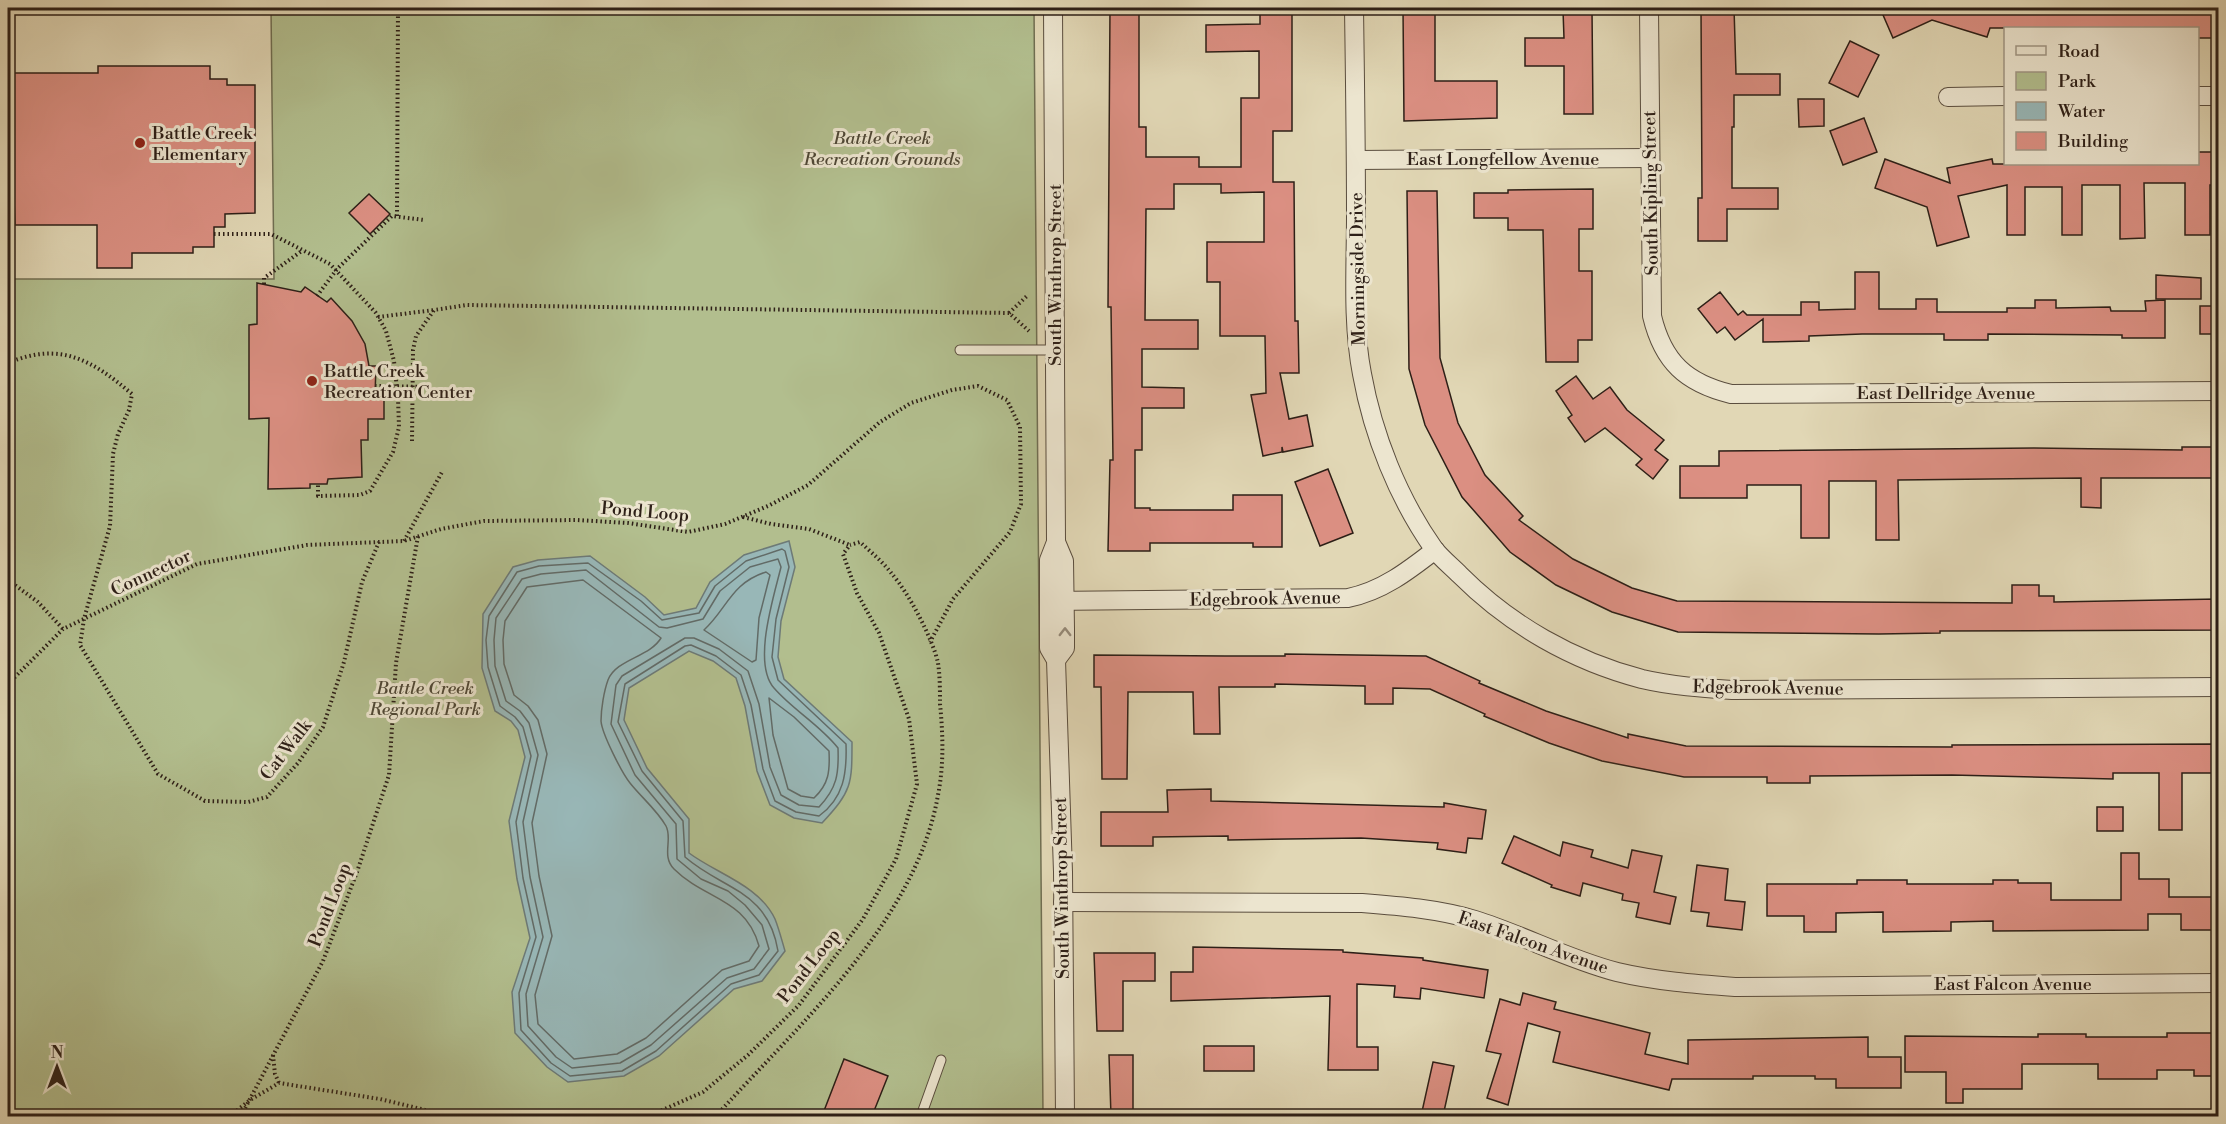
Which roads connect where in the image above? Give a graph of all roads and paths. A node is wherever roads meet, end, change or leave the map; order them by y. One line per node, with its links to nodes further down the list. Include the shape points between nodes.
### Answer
1 (398, 8): 11 (path)
2 (1053, 8): 24 (street, South Winthrop Street)
3 (1354, 8): 10 (street, Morningside Drive)
4 (1649, 8): 9 (street, South Kipling Street)
5 (2004, 96): 8 (street)
6 (2199, 96): 7 (street)
7 (2218, 96)
8 (1948, 97)
9 (1650, 158): 10 (street, East Longfellow Avenue); 26 (street, South Kipling Street, via 1652,316 1658,339)
10 (1356, 160): 40 (street, Morningside Drive, via 1356,321 1361,373 1388,464)
11 (397, 216): 12 (path); 15 (path, via 392,216)
12 (424, 219)
13 (214, 234): 14 (path, via 271,234)
14 (303, 250): 15 (path); 16 (path, via 264,278)
15 (337, 269): 18 (path); 21 (path)
16 (264, 284)
17 (1028, 295): 20 (path)
18 (317, 296)
19 (434, 310): 20 (path, via 467,305); 21 (path); 29 (path, via 416,336)
20 (1009, 313): 22 (path)
21 (378, 317): 28 (path, via 394,361)
22 (1029, 331)
23 (960, 350): 24 (lane)
24 (1056, 350): 42 (street, South Winthrop Street, via 1056,542 1049,560)
25 (8, 363): 43 (path, Cat Walk, via 27,355 57,353 87,361 132,394 113,454 110,526)
26 (1680, 370): 31 (street, East Dellridge Avenue, via 1699,384 1731,394)
27 (375, 386): 28 (path)
28 (397, 387): 29 (path); 34 (path, via 399,427 393,452 370,491 360,495 318,496)
29 (413, 387): 30 (path); 32 (path)
30 (431, 387)
31 (2218, 392)
32 (412, 441)
33 (442, 472): 37 (path)
34 (318, 484)
35 (742, 517): 36 (path, Pond Loop, via 688,532 577,520 484,521); 39 (path, Pond Loop, via 809,529); 45 (path, via 808,484 880,422 911,403 978,386 1007,400 1020,427 1021,504 1010,532 953,599)
36 (418, 536): 37 (path, Connector); 50 (path, Pond Loop, via 396,663 389,775 323,961)
37 (404, 541): 38 (path, Connector)
38 (379, 542): 43 (path, Connector, via 307,545 197,564); 43 (path, Cat Walk, via 362,582 344,662 323,727 267,797 248,802 205,801 158,774 80,645)
39 (850, 545): 45 (path, via 860,542 893,574); 57 (path, Pond Loop, via 843,554 857,594 879,633 909,719 917,784 896,858 863,919 799,1005 703,1092)
40 (1435, 550): 42 (street, Edgebrook Avenue, via 1376,590 1348,598); 47 (street, Edgebrook Avenue, via 1477,592 1562,650 1621,672 1682,686 1732,690)
41 (8, 580): 44 (path)
42 (1057, 601): 48 (street, South Winthrop Street, via 1049,648 1056,660)
43 (84, 619): 44 (path, Connector)
44 (63, 629): 46 (path, Connector)
45 (930, 642): 58 (path, via 938,663 942,762 938,796 923,847 894,906 849,971)
46 (8, 684)
47 (2218, 687)
48 (1063, 902): 49 (street, East Falcon Avenue, via 1362,903 1409,907 1476,921 1617,972 1724,986); 60 (street, South Winthrop Street)
49 (2218, 983)
50 (273, 1054): 52 (path); 53 (path, Pond Loop)
51 (941, 1060): 59 (lane)
52 (279, 1083): 53 (path); 56 (path, via 380,1099)
53 (250, 1100): 54 (path); 55 (path, Pond Loop)
54 (230, 1116)
55 (241, 1116)
56 (450, 1116)
57 (649, 1116)
58 (716, 1116)
59 (921, 1116)
60 (1065, 1116)

